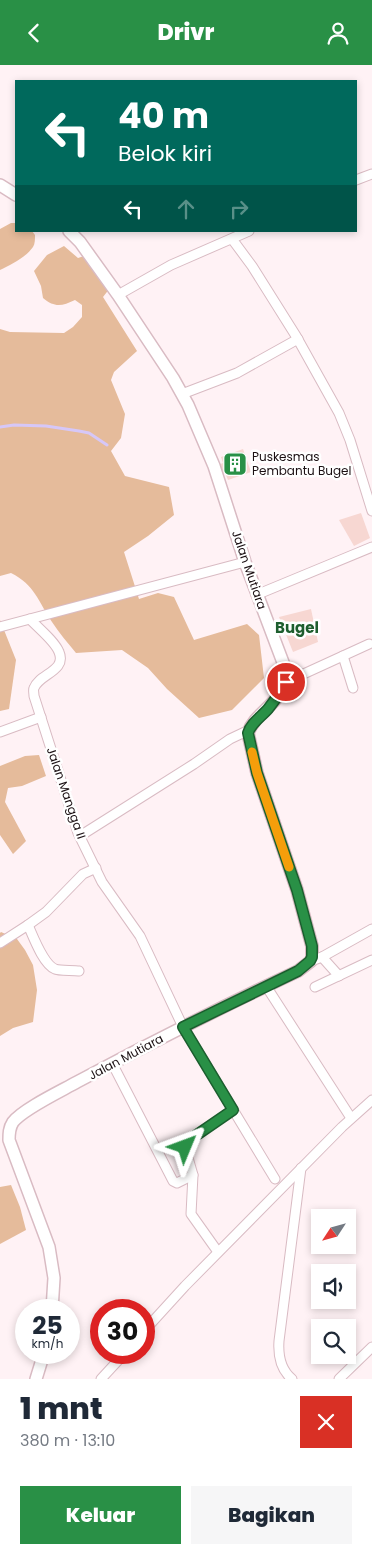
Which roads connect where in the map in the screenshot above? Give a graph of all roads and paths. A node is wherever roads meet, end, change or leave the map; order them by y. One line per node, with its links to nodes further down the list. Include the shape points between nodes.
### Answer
1 (372, 174): 2 (street)
2 (357, 180)
3 (0, 185): 4 (street)
4 (15, 194)
5 (70, 232): 8 (street, Jalan Mutiara)
6 (247, 232): 7 (street)
7 (232, 239): 8 (street, via 171,265); 9 (street)
8 (118, 295): 10 (street, Jalan Mutiara)
9 (298, 339): 10 (street, via 237,373); 11 (street, via 339,413)
10 (182, 394): 13 (street, Jalan Mutiara, via 214,466)
11 (372, 511)
12 (372, 547): 14 (street)
13 (245, 562): 14 (street, Jalan Mutiara); 15 (street)
14 (256, 595): 19 (street, Jalan Mutiara, via 287,673)
15 (30, 619): 16 (street); 21 (street, Jalan Mangga II, via 55,645 61,660 57,668 34,688)
16 (0, 627)
17 (369, 644): 18 (street)
18 (343, 656): 19 (street); 20 (street)
19 (286, 682): 22 (street)
20 (353, 688)
21 (41, 717): 23 (street); 24 (street, Jalan Mangga II)
22 (249, 730): 24 (street); 31 (street, via 248,740 257,773 305,918 312,946)
23 (0, 732)
24 (80, 836): 25 (street, Jalan Mangga II)
25 (96, 869): 26 (street, via 83,874 46,912); 36 (street, Jalan Mangga II, via 140,936)
26 (28, 925): 28 (street); 32 (street, via 49,964 56,970)
27 (372, 929): 29 (street)
28 (0, 943)
29 (322, 957): 31 (street); 33 (street)
30 (372, 960): 33 (street)
31 (310, 961): 34 (street, Jalan Mutiara, via 298,971)
32 (79, 971)
33 (339, 976): 35 (street)
34 (266, 986): 36 (street, Jalan Mutiara); 40 (street)
35 (315, 987)
36 (183, 1027): 37 (street, Jalan Mutiara); 39 (street, Jalan Mangga II)
37 (112, 1063): 42 (street, via 173,1181 177,1183); 45 (street, Jalan Mutiara, via 43,1100 13,1121 9,1129 9,1140 48,1247 54,1279)
38 (372, 1100): 40 (street)
39 (233, 1110): 42 (street, via 184,1143); 43 (street, Jalan Mangga II)
40 (351, 1118): 41 (street)
41 (302, 1168): 44 (street); 52 (street, via 279,1341 280,1359)
42 (193, 1175): 44 (street, via 191,1214)
43 (275, 1179)
44 (218, 1252): 46 (street)
45 (53, 1299)
46 (155, 1319)
47 (372, 1347): 53 (street)
48 (41, 1364): 50 (street)
49 (115, 1364): 51 (street)
50 (36, 1379)
51 (101, 1379)
52 (292, 1379)
53 (338, 1379)

